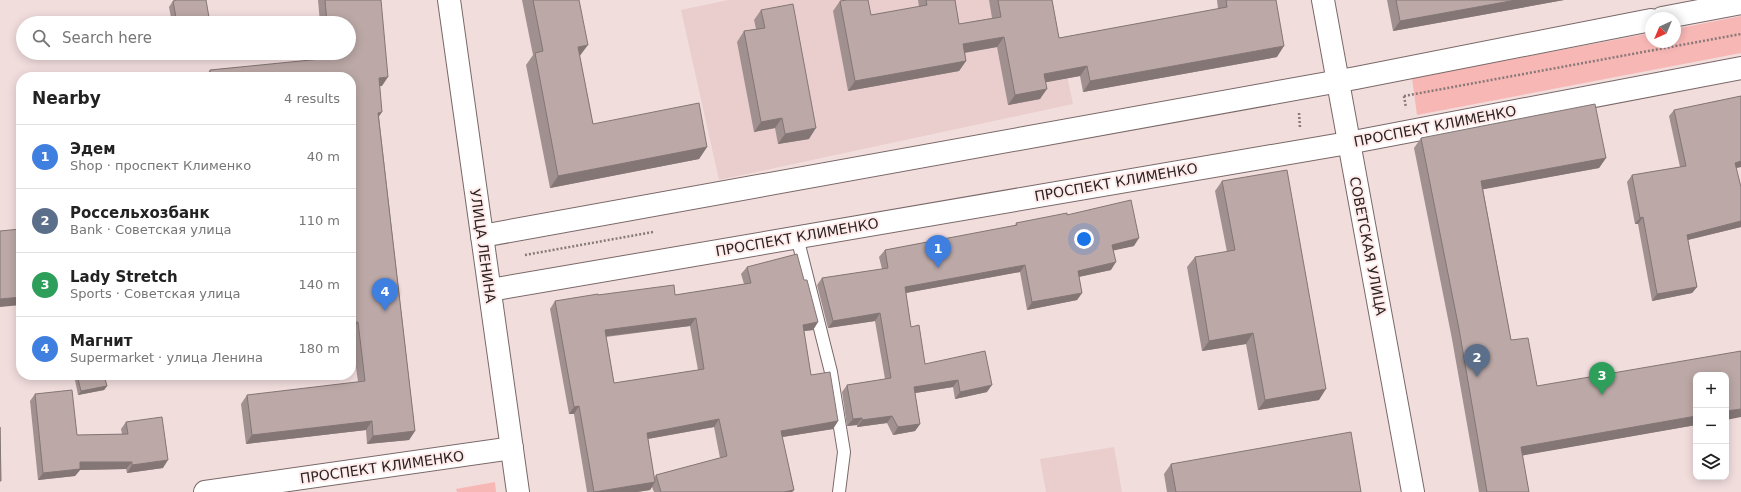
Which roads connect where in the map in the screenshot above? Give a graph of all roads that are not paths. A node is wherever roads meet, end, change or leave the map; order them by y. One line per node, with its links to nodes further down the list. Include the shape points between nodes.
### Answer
1 (449, 0): 9 (street, УЛИЦА ЛЕНИНА)
2 (1323, 0): 7 (street, СОВЕТСКАЯ УЛИЦА)
3 (1741, 3): 4 (street)
4 (1681, 14)
5 (1645, 21): 7 (street)
6 (1741, 68): 8 (street, ПРОСПЕКТ КЛИМЕНКО)
7 (1337, 81): 8 (street, СОВЕТСКАЯ УЛИЦА); 9 (street)
8 (1348, 143): 10 (street, ПРОСПЕКТ КЛИМЕНКО); 16 (street, СОВЕТСКАЯ УЛИЦА)
9 (482, 236): 11 (street, УЛИЦА ЛЕНИНА)
10 (797, 237): 11 (street, ПРОСПЕКТ КЛИМЕНКО); 15 (lane, via 831,372 844,452)
11 (490, 290): 12 (street, УЛИЦА ЛЕНИНА)
12 (512, 448): 13 (street, ПРОСПЕКТ КЛИМЕНКО); 14 (street, УЛИЦА ЛЕНИНА)
13 (205, 492)
14 (518, 492)
15 (839, 492)
16 (1413, 492)

